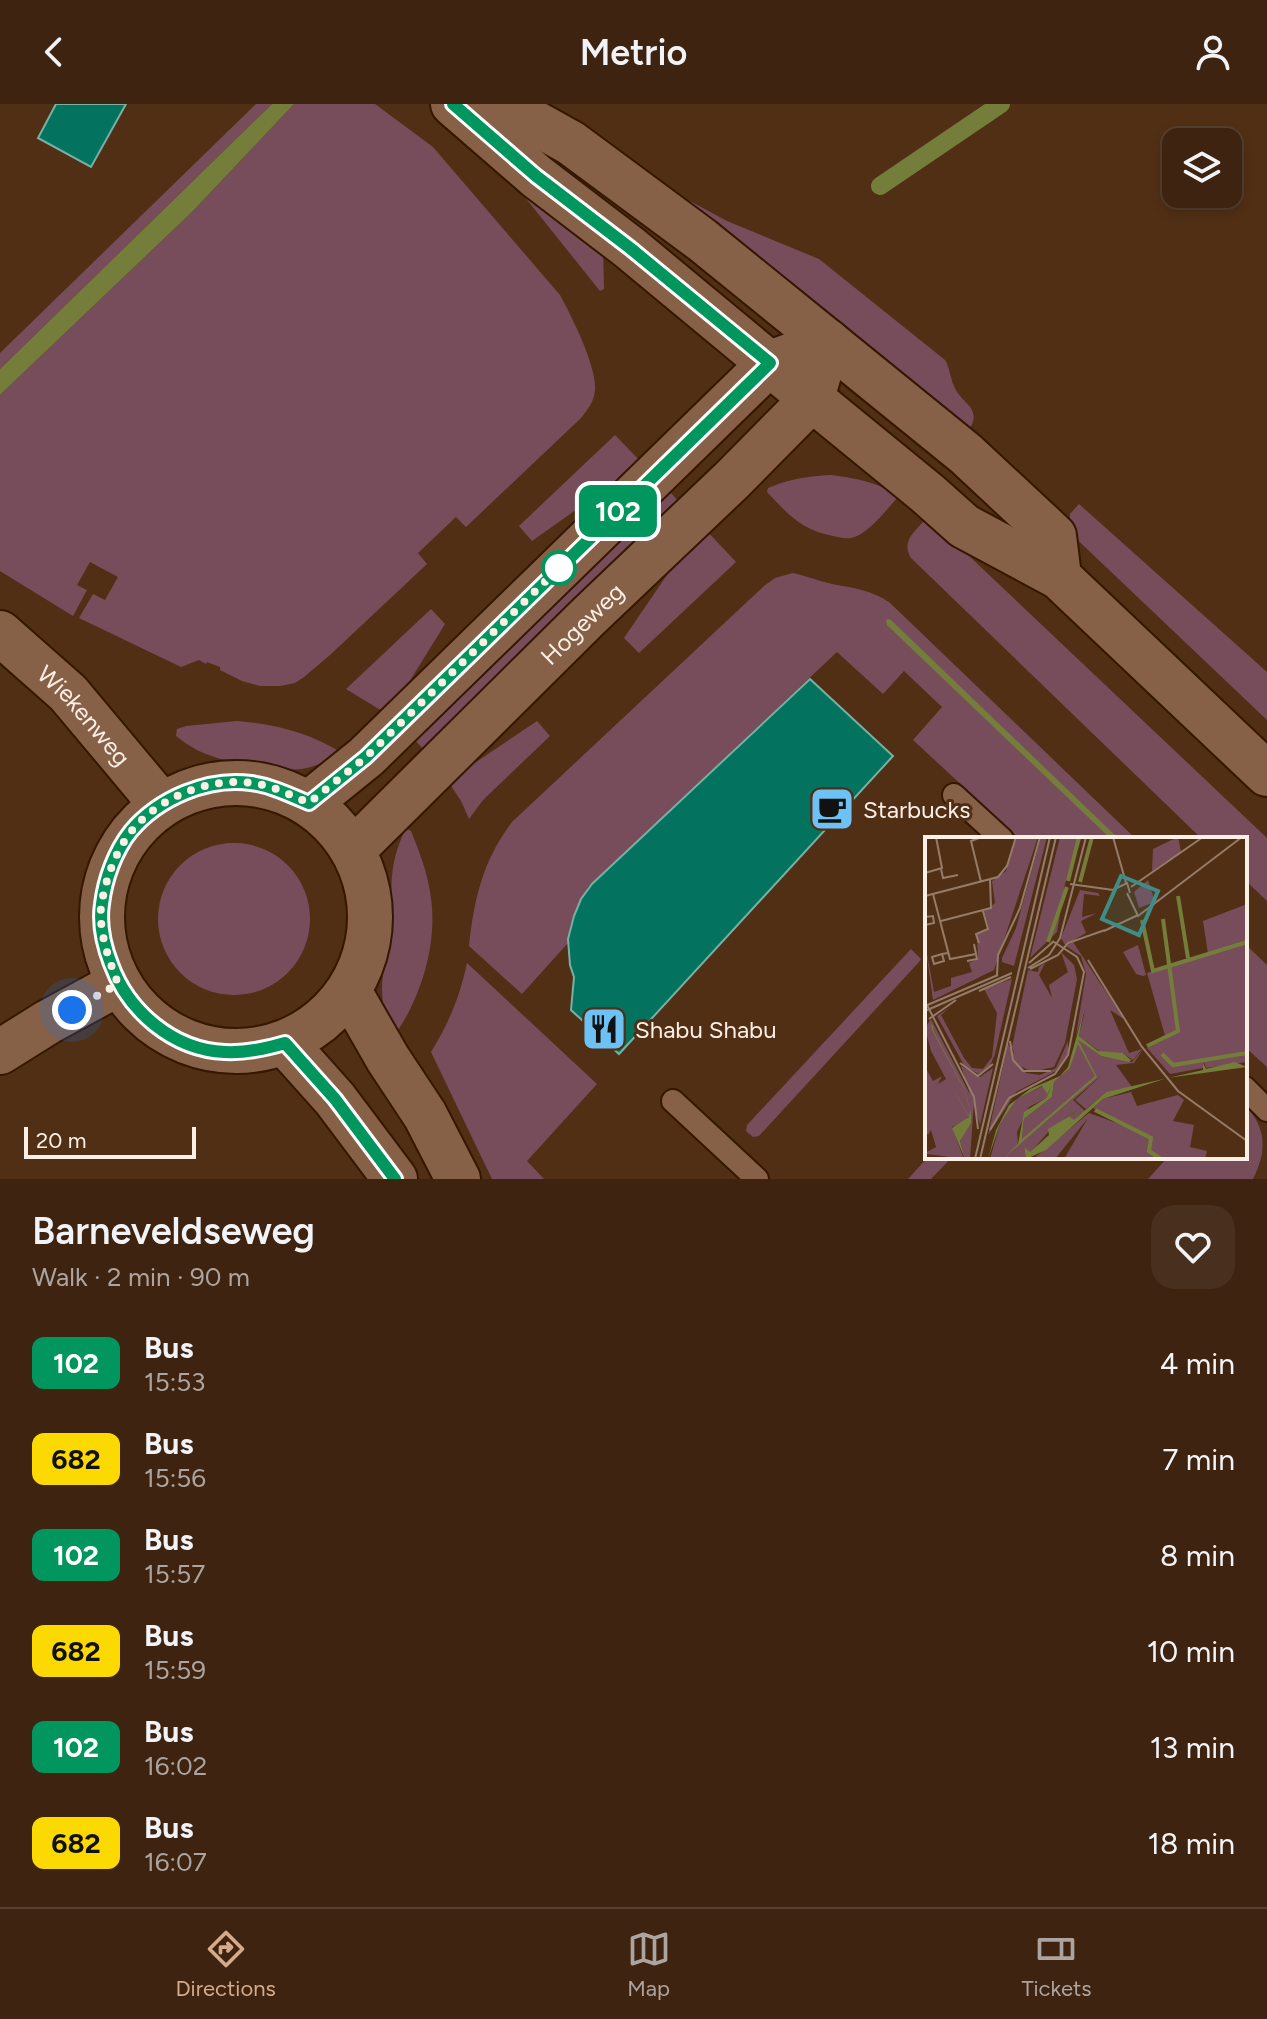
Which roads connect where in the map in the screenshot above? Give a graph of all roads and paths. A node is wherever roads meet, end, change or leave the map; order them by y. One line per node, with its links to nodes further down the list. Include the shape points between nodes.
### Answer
1 (453, 104): 4 (street)
2 (501, 104): 3 (street, via 571,143)
3 (828, 342): 4 (street); 5 (street, Hogeweg); 6 (street, via 966,454 1054,536)
4 (770, 363): 5 (street); 10 (street, via 366,757)
5 (812, 399): 6 (street, via 964,526); 13 (street, Hogeweg)
6 (1059, 577): 8 (street)
7 (0, 633): 11 (street, Wiekenweg, via 68,693)
8 (1267, 774)
9 (954, 795): 12 (lane)
10 (309, 803): 11 (street, via 250,783 219,783); 13 (street)
11 (161, 804): 14 (street, via 131,832 110,867 101,906 104,946)
12 (1000, 837)
13 (353, 850): 15 (street, via 370,907 362,965)
14 (118, 984): 16 (street, via 162,1031 191,1045 222,1052); 17 (street)
15 (349, 991): 16 (street, via 321,1022); 22 (street)
16 (285, 1043): 21 (street)
17 (0, 1052)
18 (1247, 1090): 20 (lane)
19 (673, 1101): 23 (lane)
20 (1267, 1110)
21 (395, 1179)
22 (458, 1179)
23 (757, 1179)

